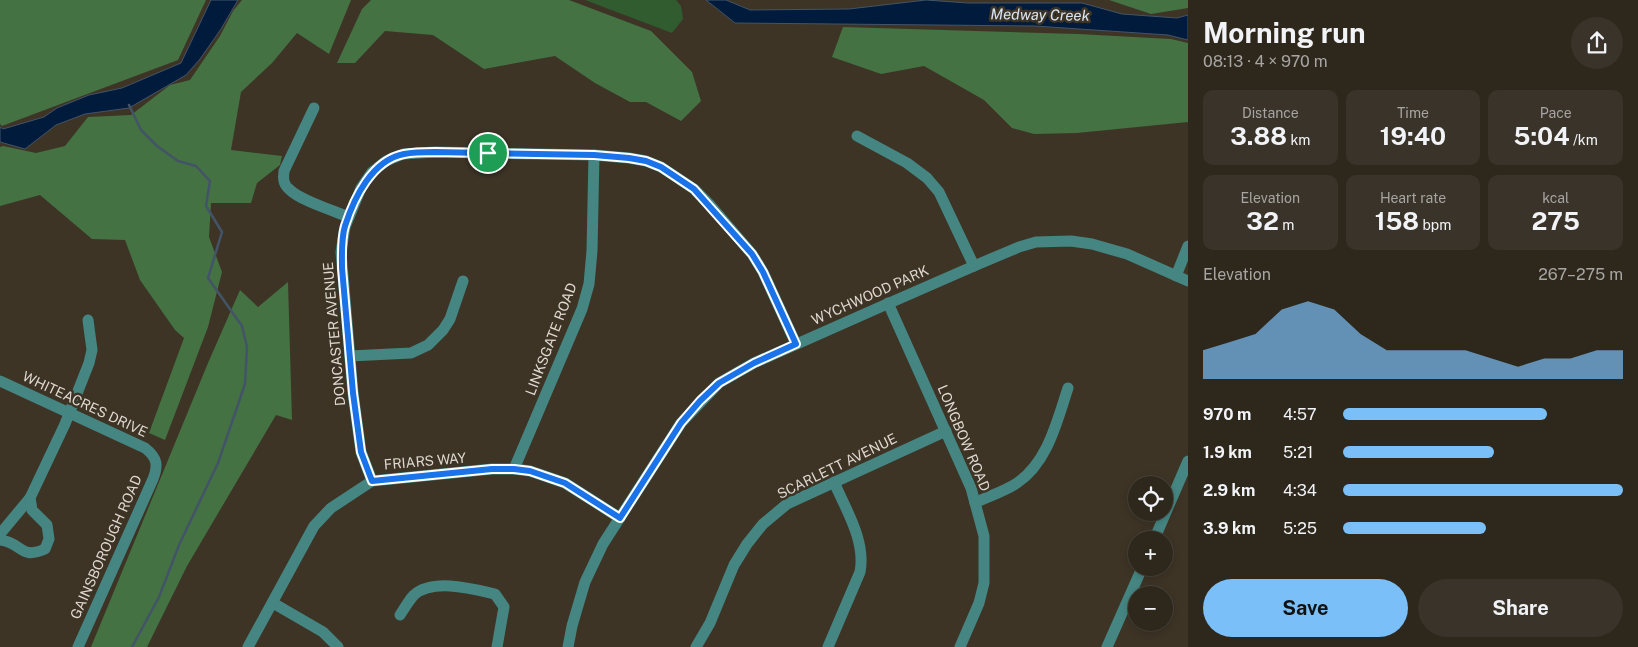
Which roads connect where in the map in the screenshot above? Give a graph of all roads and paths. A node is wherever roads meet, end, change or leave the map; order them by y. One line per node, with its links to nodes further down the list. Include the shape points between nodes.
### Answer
1 (314, 108): 4 (street, via 284,171 283,180 295,194)
2 (857, 136): 6 (street, via 907,163 927,178 939,192)
3 (594, 155): 4 (street, DONCASTER AVENUE, via 403,154 372,172 361,188); 12 (street, DONCASTER AVENUE, via 646,161 694,189 752,254); 20 (street, LINKSGATE ROAD, via 589,284 582,310)
4 (349, 217): 13 (street, DONCASTER AVENUE, via 342,260)
5 (1188, 246): 7 (street)
6 (974, 266): 7 (street, WYCHWOOD PARK, via 1036,242 1070,241 1127,254); 10 (street, WYCHWOOD PARK)
7 (1176, 276): 9 (street, WYCHWOOD PARK)
8 (463, 281): 13 (street, via 450,319 428,345 411,354)
9 (1188, 281)
10 (888, 303): 12 (street, WYCHWOOD PARK); 17 (street, LONGBOW ROAD)
11 (88, 320): 16 (street, via 91,339 89,363)
12 (796, 344): 25 (street, WYCHWOOD PARK, via 719,383 700,401 681,423)
13 (350, 356): 21 (street, DONCASTER AVENUE, via 361,452)
14 (0, 381): 16 (street, WHITEACRES DRIVE)
15 (1068, 388): 24 (street, via 1055,429 1039,462 1016,483)
16 (69, 413): 18 (street, WHITEACRES DRIVE, via 145,448); 23 (street)
17 (946, 431): 22 (street, SCARLETT AVENUE); 24 (street, LONGBOW ROAD)
18 (155, 458): 32 (street, GAINSBOROUGH ROAD, via 157,466 153,479)
19 (1188, 461): 26 (street)
20 (514, 469): 21 (street, FRIARS WAY); 25 (street, FRIARS WAY, via 565,483)
21 (372, 481): 30 (street, FRIARS WAY, via 331,508 314,526)
22 (834, 482): 37 (street, SCARLETT AVENUE, via 787,504 763,524 734,565 710,623); 38 (street, via 861,546 862,560 860,572)
23 (30, 498): 27 (street); 28 (street, via 32,510 47,525 49,539 45,549 27,553)
24 (975, 503): 39 (street, LONGBOW ROAD, via 984,536 984,582 980,603)
25 (620, 518): 36 (street, WYCHWOOD PARK, via 584,582)
26 (1158, 531)
27 (0, 534)
28 (0, 540)
29 (1138, 576): 40 (street)
30 (273, 603): 33 (street, FRIARS WAY); 34 (street, via 323,632)
31 (400, 615): 35 (street, via 414,595 433,587 457,587 495,594 504,607)
32 (78, 647)
33 (248, 647)
34 (338, 647)
35 (497, 647)
36 (568, 647)
37 (696, 647)
38 (828, 647)
39 (960, 647)
40 (1107, 647)

